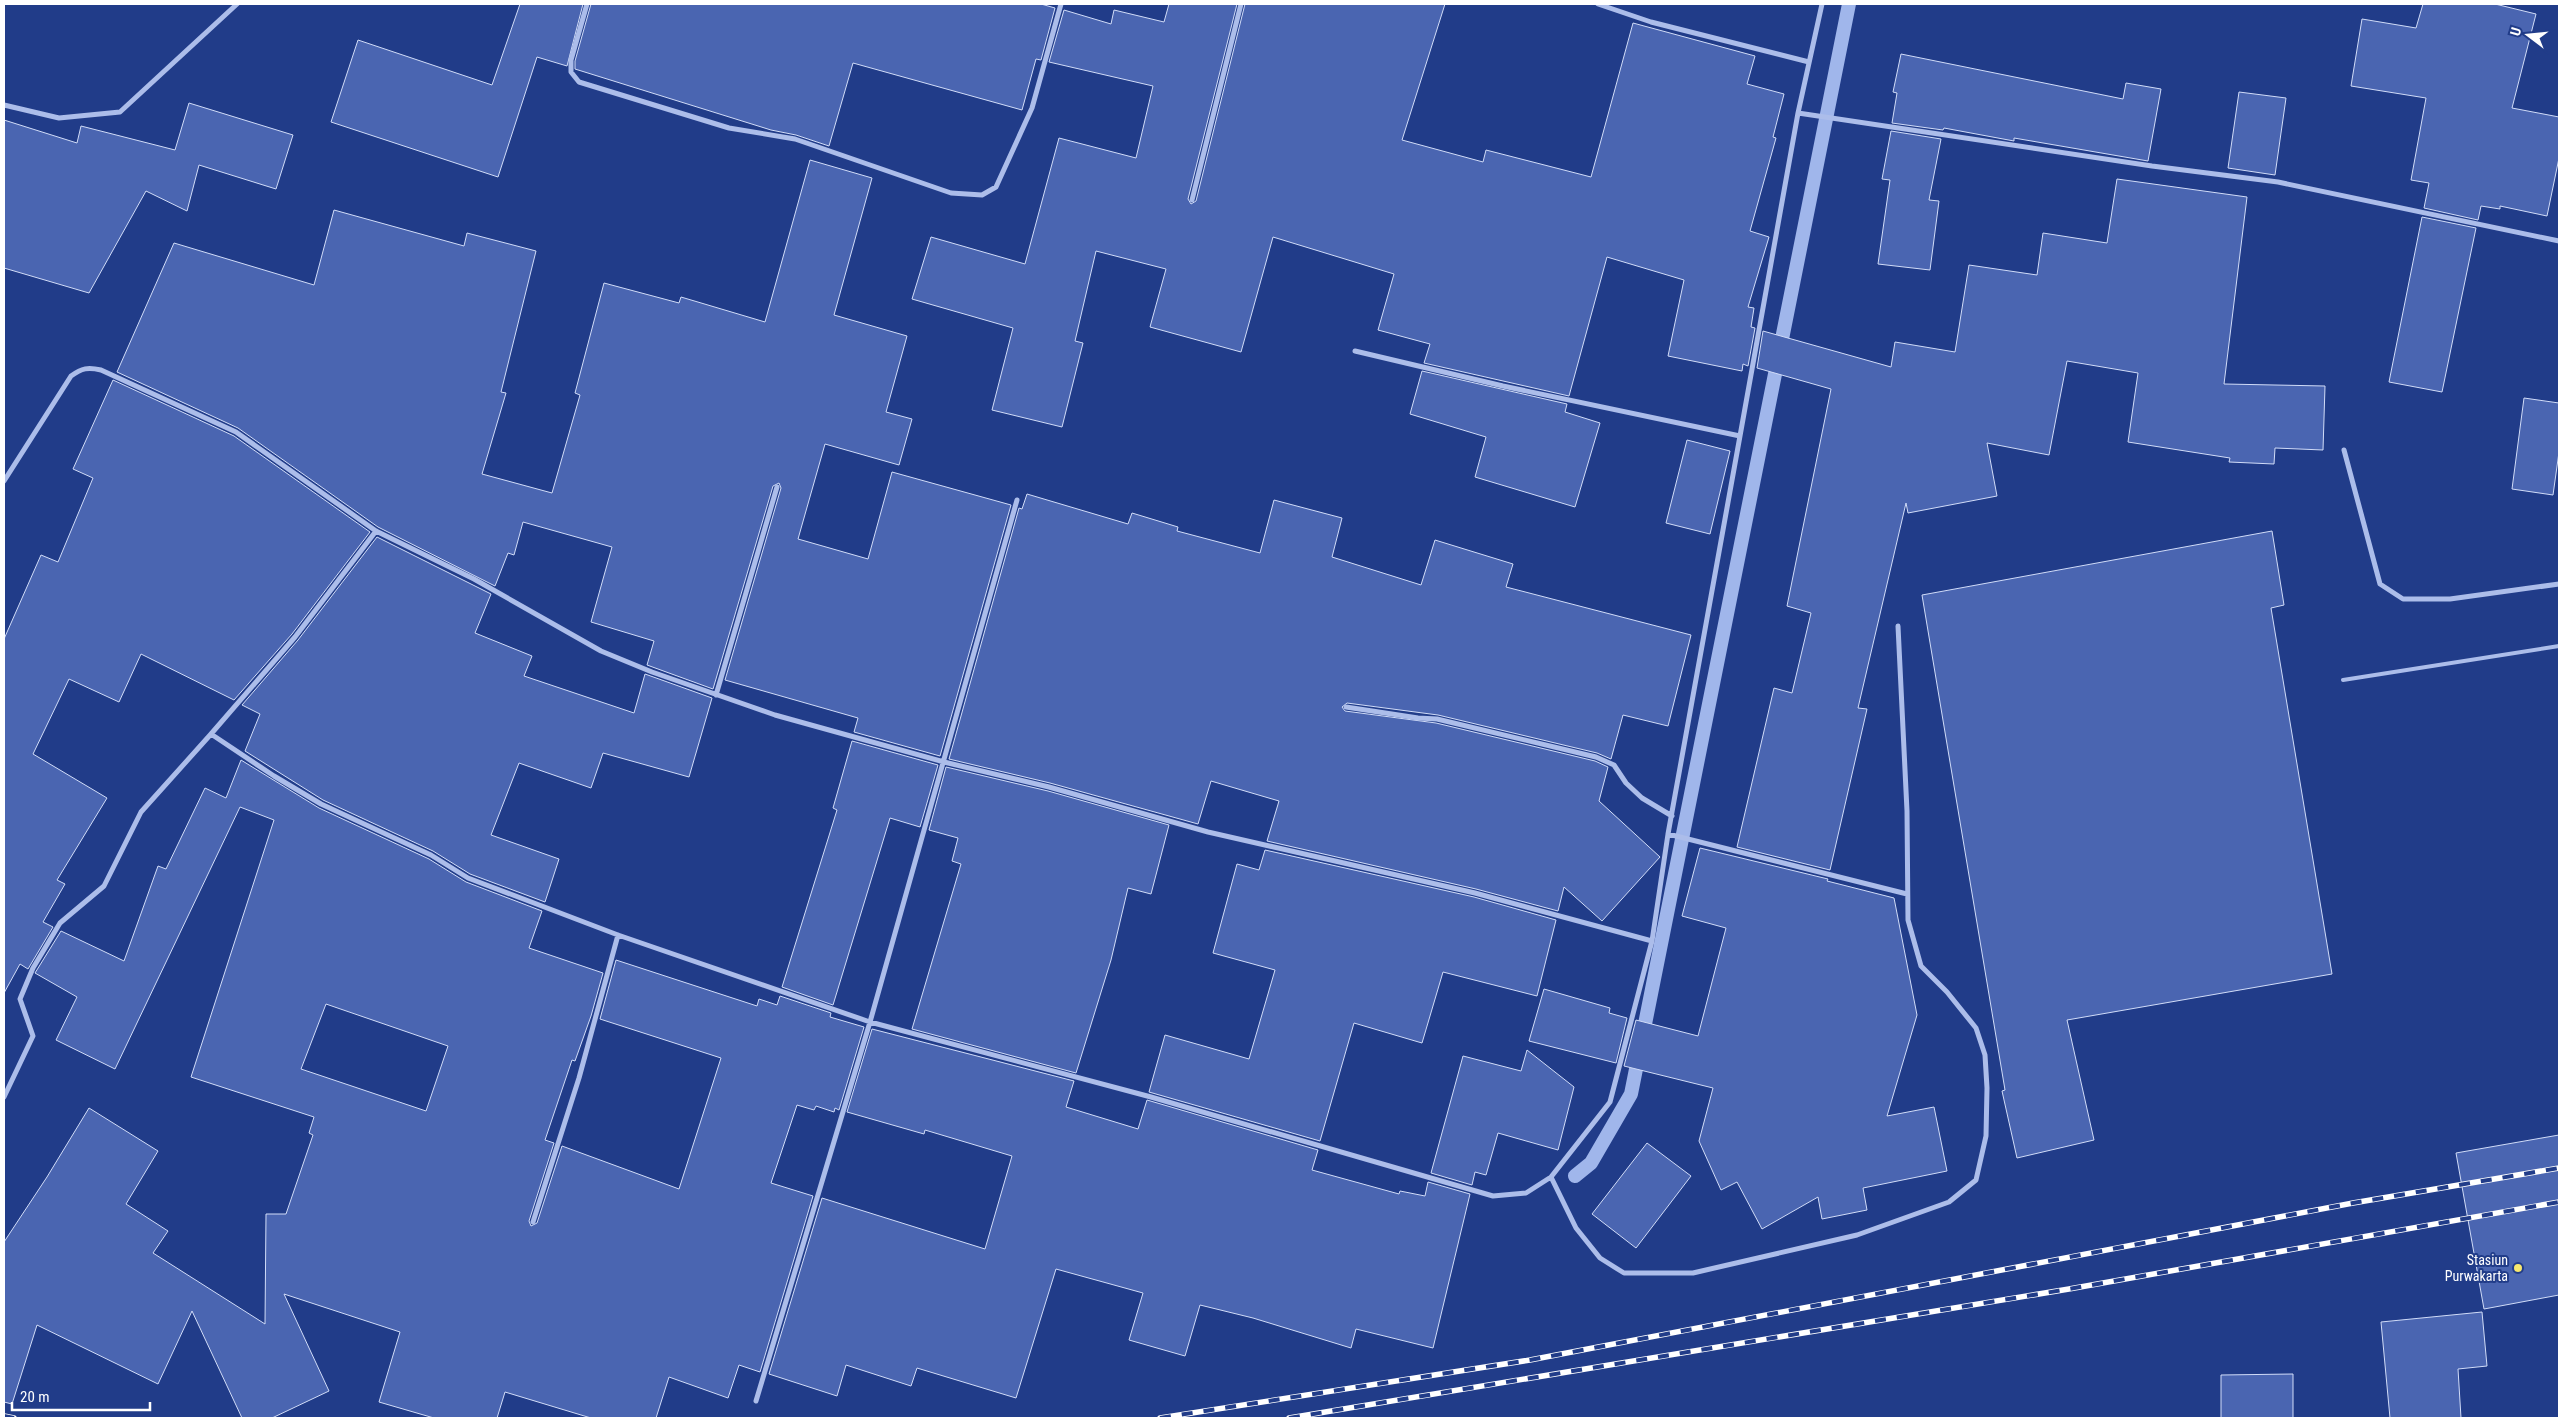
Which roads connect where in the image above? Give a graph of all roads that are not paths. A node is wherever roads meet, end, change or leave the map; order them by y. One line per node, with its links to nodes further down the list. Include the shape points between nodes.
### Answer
1 (237, 4): 8 (street, via 120,112 59,118)
2 (587, 4): 3 (street, via 571,60 571,72 579,82 729,128 795,139 951,193 982,195 996,187 1032,108)
3 (1061, 4)
4 (1241, 4): 10 (street)
5 (1598, 4): 7 (street, via 1651,22)
6 (1822, 4): 7 (street)
7 (1809, 62): 9 (street)
8 (4, 105)
9 (1798, 113): 11 (street, via 2278,182); 13 (street)
10 (1192, 200)
11 (2559, 241)
12 (1355, 352): 13 (street)
13 (1740, 436): 27 (street)
14 (2344, 450): 19 (street, via 2380,584 2403,599 2450,599)
15 (4, 481): 18 (street, via 71,376 89,367 236,432)
16 (777, 487): 23 (street)
17 (1017, 500): 26 (street)
18 (376, 531): 23 (street, via 474,579 601,651); 25 (street, via 295,637)
19 (2559, 584)
20 (1898, 626): 29 (street, via 1907,811)
21 (2559, 646): 22 (lane)
22 (2342, 680)
23 (716, 695): 26 (street, via 775,715)
24 (1346, 707): 27 (street, via 1437,719 1596,757 1614,765 1642,798)
25 (211, 734): 30 (street, via 321,804 431,855 468,878); 33 (street, via 141,812 104,886 60,923 33,968 20,999 33,1036)
26 (944, 762): 31 (street, via 1049,787 1208,832 1475,893); 32 (street)
27 (1672, 816): 28 (street)
28 (1668, 834): 29 (street); 31 (street)
29 (1907, 894): 34 (street, via 1908,920 1921,966 1976,1028 1984,1055 1986,1136 1976,1180 1949,1202 1857,1235 1693,1273 1624,1272 1600,1258 1576,1228)
30 (618, 935): 32 (street); 35 (street, via 579,1078)
31 (1652, 941): 34 (street, via 1610,1102)
32 (870, 1022): 34 (street, via 1151,1097 1493,1196 1526,1193); 36 (street)
33 (4, 1097)
34 (1551, 1177)
35 (533, 1222)
36 (756, 1401)

